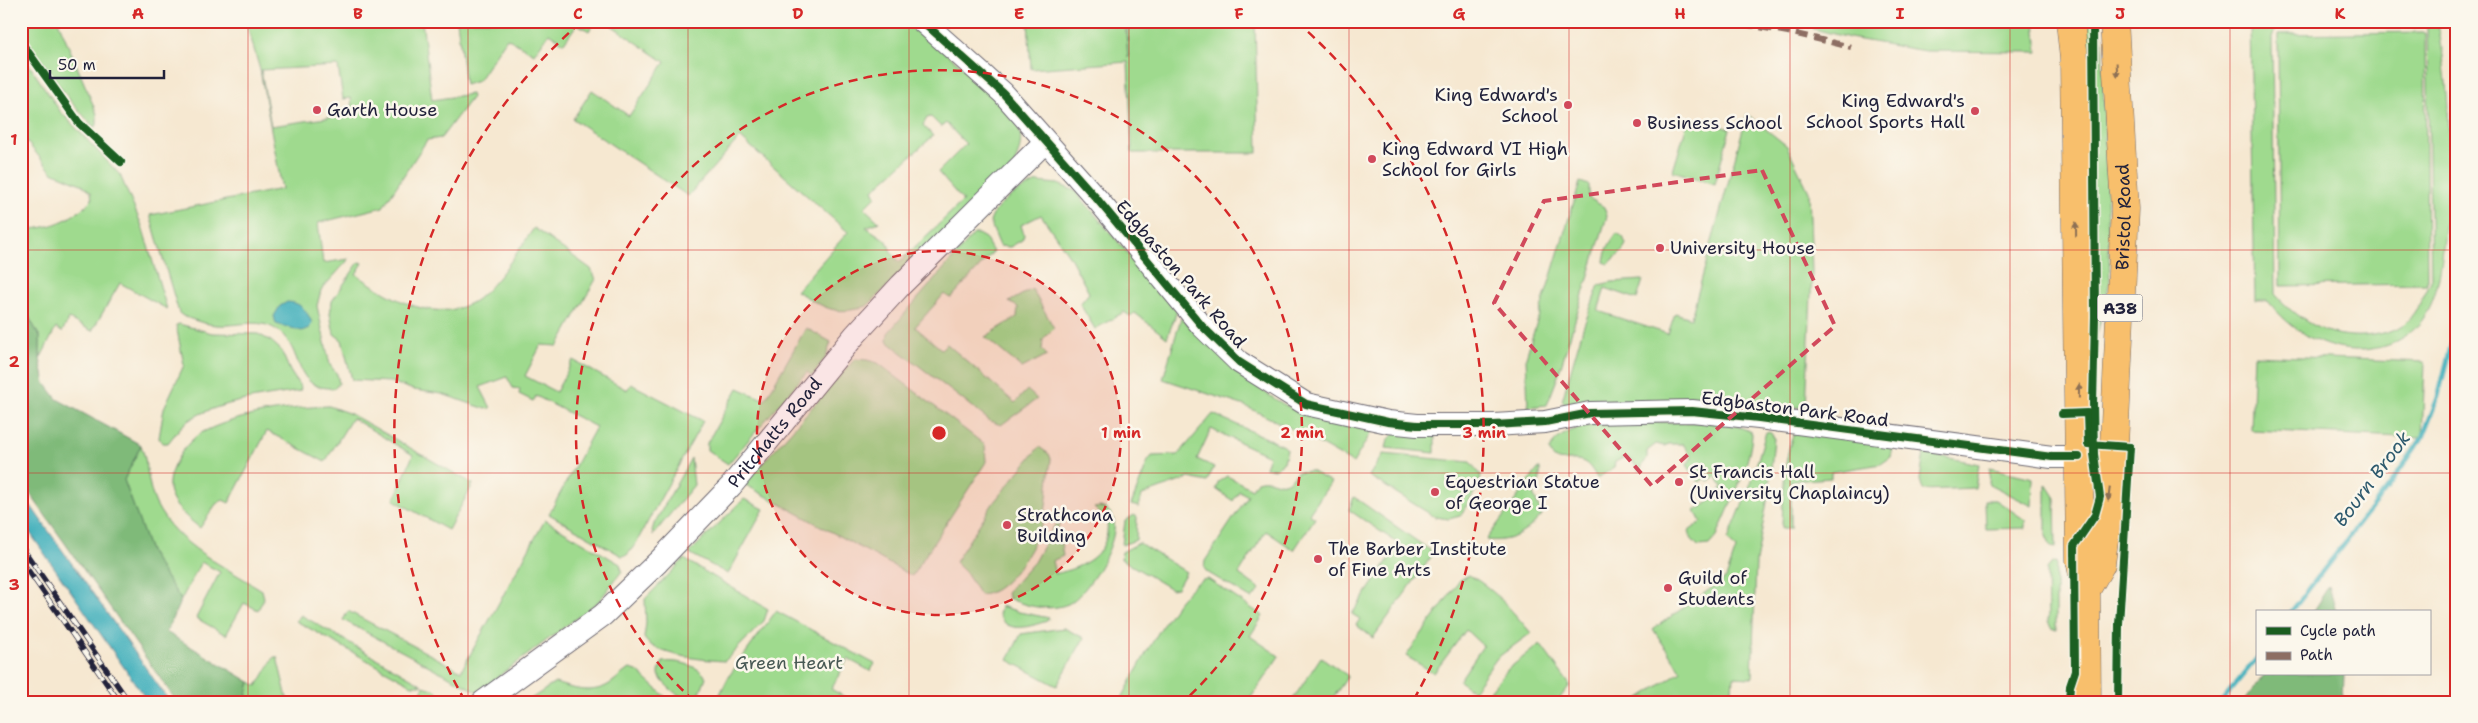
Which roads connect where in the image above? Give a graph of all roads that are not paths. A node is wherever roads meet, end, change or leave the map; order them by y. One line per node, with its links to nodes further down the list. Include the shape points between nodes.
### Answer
1 (922, 21): 4 (street, Edgbaston Park Road, via 1003,93)
2 (2070, 21): 6 (highway, A38, one-way to 2, via 2074,59)
3 (2114, 21): 5 (highway, Bristol Road / A38, one-way to 5, via 2126,209)
4 (1045, 142): 6 (street, Edgbaston Park Road, via 1208,332 1239,362 1306,404 1417,425 1545,422 1590,413 1692,412 2052,457); 9 (street, Pritchatts Road, via 859,330 731,486 658,562 603,614)
5 (2122, 268): 6 (highway, via 2108,310 2103,356 2102,444 2094,454); 7 (highway, Bristol Road / A38)
6 (2079, 457): 7 (street, Edgbaston Park Road); 8 (highway, A38, via 2080,560)
7 (2113, 467): 8 (highway, Bristol Road / A38, one-way to 8, via 2101,564)
8 (2086, 590): 10 (highway, A38)
9 (483, 702)
10 (2087, 702)

